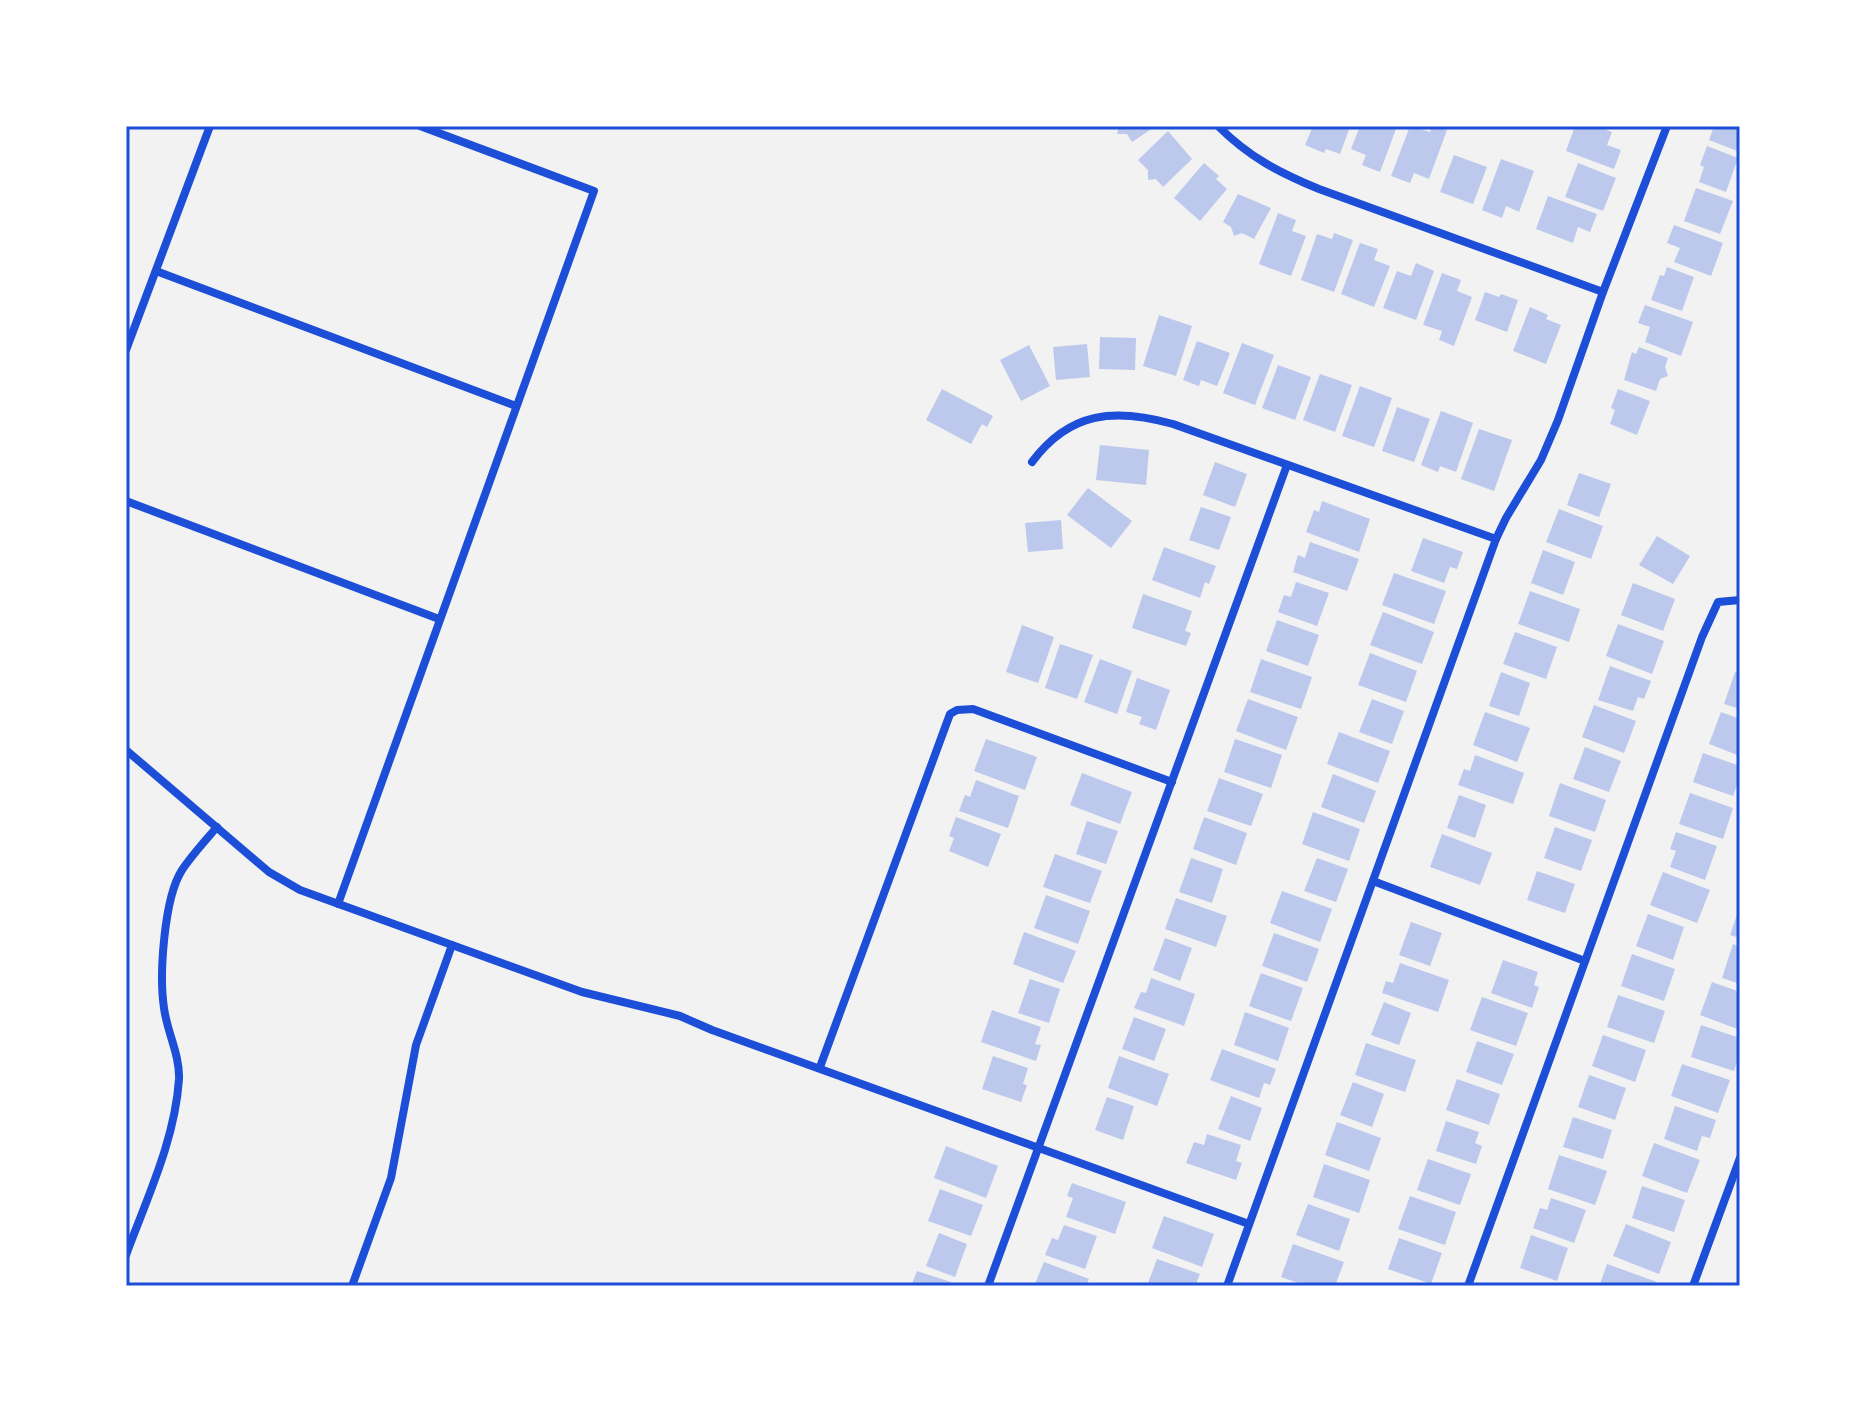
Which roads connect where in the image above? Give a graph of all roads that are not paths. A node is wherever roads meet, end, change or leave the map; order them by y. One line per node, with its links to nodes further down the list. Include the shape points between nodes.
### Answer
1 (210, 126): 5 (street)
2 (420, 126): 8 (street, via 594,191)
3 (1218, 126): 6 (street, via 1285,175)
4 (1667, 126): 6 (street)
5 (156, 271): 7 (street); 8 (street)
6 (1603, 292): 12 (street, via 1547,447)
7 (126, 350)
8 (516, 406): 14 (street)
9 (1032, 462): 10 (street, via 1054,437 1098,416 1117,414 1173,424)
10 (1287, 465): 12 (street); 16 (street)
11 (126, 501): 14 (street)
12 (1496, 539): 18 (street)
13 (1740, 600): 21 (street, via 1718,602 1702,637)
14 (439, 619): 19 (street)
15 (126, 750): 17 (street)
16 (1172, 782): 22 (street, via 973,709 957,710 946,722); 23 (street)
17 (217, 827): 19 (street, via 285,883); 26 (street, via 182,870 170,900 162,985 178,1091 166,1146)
18 (1373, 881): 21 (street); 25 (street)
19 (338, 904): 20 (street)
20 (452, 945): 22 (street, via 594,996 680,1016); 27 (street, via 416,1045 391,1178)
21 (1585, 961): 30 (street)
22 (820, 1067): 23 (street)
23 (1039, 1147): 25 (street); 28 (street)
24 (1740, 1158): 31 (street)
25 (1249, 1224): 29 (street)
26 (126, 1255)
27 (352, 1286)
28 (988, 1286)
29 (1227, 1286)
30 (1468, 1286)
31 (1693, 1286)

